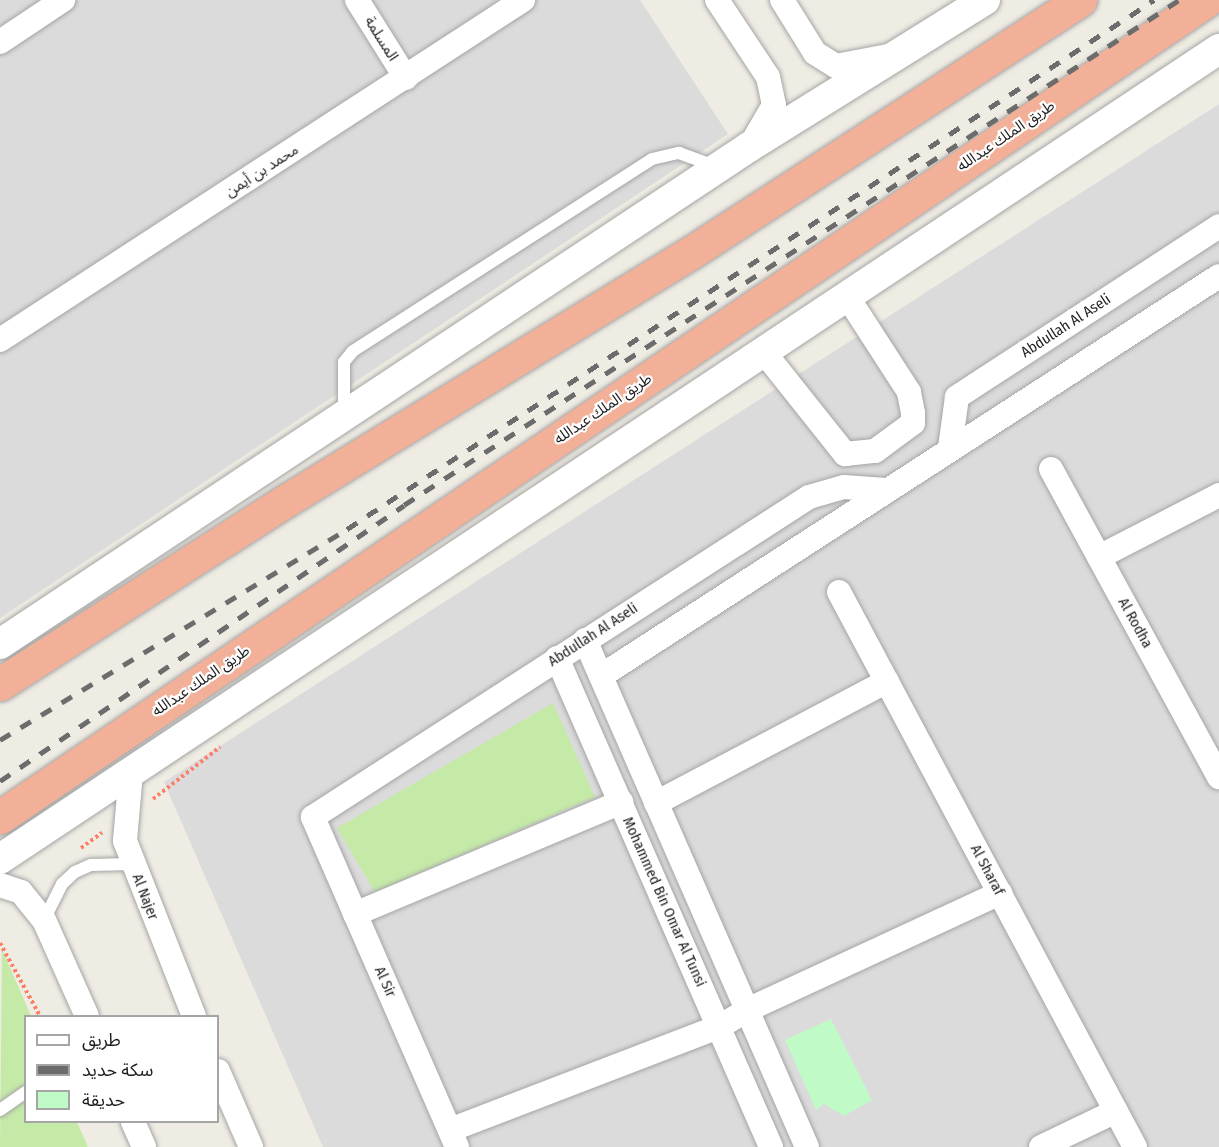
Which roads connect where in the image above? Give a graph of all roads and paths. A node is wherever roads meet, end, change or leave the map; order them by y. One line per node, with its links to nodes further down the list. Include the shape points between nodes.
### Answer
1 (63, 0): 9 (street)
2 (357, 0): 12 (street, المسلمة)
3 (522, 0): 12 (street, محمد بن أيمن)
4 (717, 0): 13 (street, via 768,77 774,105)
5 (782, 0): 11 (street, via 815,53 836,66)
6 (985, 0): 11 (street)
7 (1080, 0): 34 (highway, via 692,252 287,500)
8 (1207, 0): 39 (highway, طريق الملك عبدالله)
9 (0, 42)
10 (1219, 49): 17 (street)
11 (905, 52): 13 (street)
12 (406, 78): 18 (street, محمد بن أيمن)
13 (749, 147): 14 (street)
14 (718, 168): 20 (street); 20 (lane, via 679,153 652,159 363,344 344,362)
15 (1216, 235): 22 (street, Abdullah Al Aseli, via 957,397)
16 (1219, 276): 22 (street)
17 (847, 296): 19 (street); 21 (street, via 909,392 913,423)
18 (0, 340)
19 (763, 351): 21 (street, via 845,454 875,451); 35 (street)
20 (344, 414): 30 (street)
21 (886, 442): 24 (street)
22 (950, 448): 24 (street)
23 (1051, 469): 27 (street, Al Rodha)
24 (908, 475): 25 (street)
25 (886, 490): 29 (street, Abdullah Al Aseli, via 844,487 809,497); 32 (street)
26 (1219, 495): 27 (street)
27 (1099, 557): 36 (street, Al Rodha)
28 (839, 592): 33 (street, Al Sharaf)
29 (585, 640): 31 (street, Abdullah Al Aseli); 32 (street)
30 (0, 644)
31 (558, 658): 37 (street, Mohammed Bin Omar Al Tunsi); 40 (street, Abdullah Al Aseli)
32 (601, 676): 38 (street)
33 (887, 681): 38 (street); 44 (street, Al Sharaf)
34 (0, 684)
35 (131, 772): 41 (street); 42 (street, Al Najer, via 125,841)
36 (1219, 777)
37 (621, 802): 45 (street); 52 (street, Mohammed Bin Omar Al Tunsi)
38 (656, 802): 48 (street)
39 (0, 817)
40 (313, 817): 45 (street, Al Sir)
41 (0, 859)
42 (132, 864): 46 (lane, via 91,865 75,872 62,884); 51 (street, Al Najer)
43 (0, 885): 46 (street, via 21,892)
44 (1000, 893): 48 (street); 56 (street, Al Sharaf)
45 (356, 914): 58 (street, Al Sir)
46 (44, 920): 50 (street)
47 (0, 943): 49 (path)
48 (747, 1010): 52 (street); 62 (street)
49 (39, 1015)
50 (86, 1015)
51 (193, 1015)
52 (719, 1027): 58 (street); 61 (street, Mohammed Bin Omar Al Tunsi)
53 (219, 1073): 60 (street)
54 (24, 1093): 55 (lane)
55 (0, 1110)
56 (1116, 1111): 63 (street); 64 (street, Al Sharaf)
57 (133, 1123): 59 (street)
58 (453, 1139)
59 (144, 1147)
60 (251, 1147)
61 (771, 1147)
62 (807, 1147)
63 (1041, 1147)
64 (1135, 1147)

